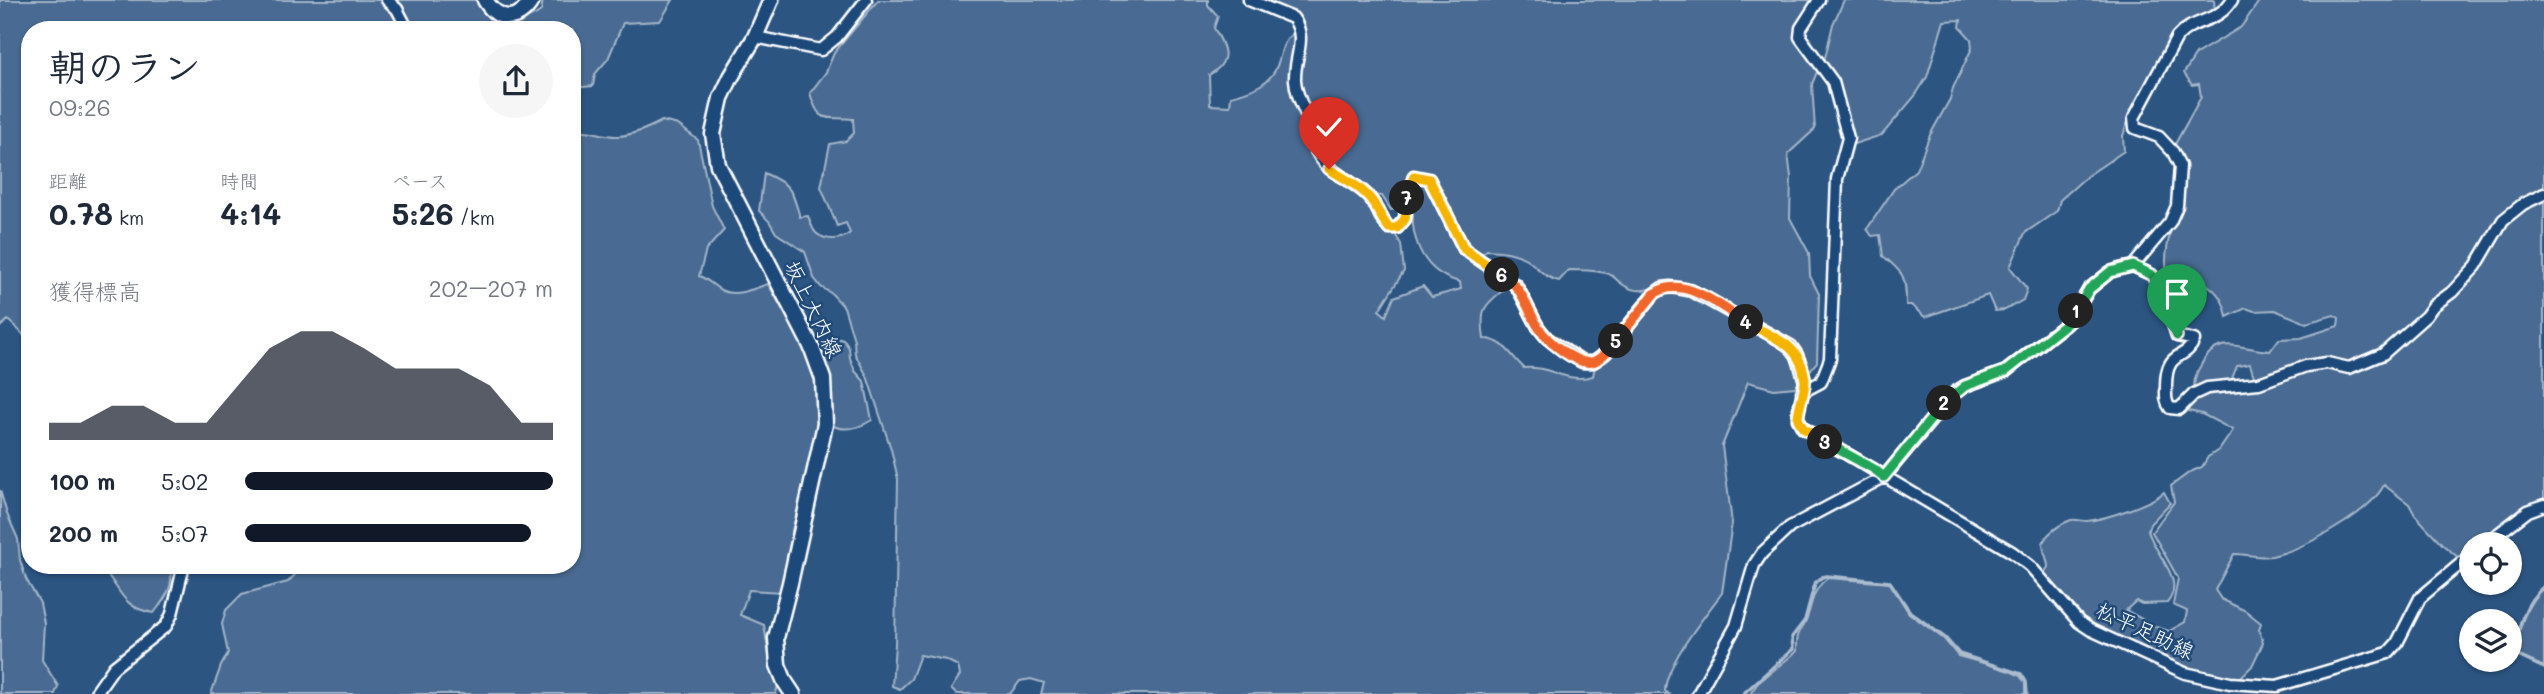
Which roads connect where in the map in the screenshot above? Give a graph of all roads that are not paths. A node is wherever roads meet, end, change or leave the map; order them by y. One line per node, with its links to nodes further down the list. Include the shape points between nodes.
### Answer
1 (387, 0): 9 (street)
2 (485, 0): 3 (main road, via 493,11 510,17 520,14)
3 (532, 0)
4 (866, 0): 10 (street, via 821,50)
5 (1249, 0): 13 (street, via 1297,23 1301,40 1296,88 1314,146 1329,169 1373,201 1389,228 1397,228 1405,219 1414,176 1429,179 1464,249 1516,285 1538,327 1560,349 1582,362 1593,362 1606,353 1654,294 1662,288 1682,287 1791,346 1805,382)
6 (1819, 0): 13 (street, via 1801,27 1800,37 1833,82 1848,138 1837,179 1830,359 1821,382)
7 (2232, 0): 12 (street, via 2225,12 2186,27 2177,37 2133,118 2135,128 2159,137 2180,166 2177,206 2170,222)
8 (767, 3): 10 (main road, 坂上大内線)
9 (403, 21)
10 (755, 37): 20 (main road, 坂上大内線, via 721,98 715,121 718,165 811,346 825,401 825,424 776,638 778,665)
11 (2544, 194): 12 (street, via 2503,220 2476,266 2383,354 2349,368 2327,362 2259,383 2207,388 2179,408 2170,408 2166,401 2167,366 2194,340 2177,336 2162,289 2152,275)
12 (2133, 266): 14 (street, via 2110,272 2089,289 2071,320 2006,371 1955,392)
13 (1802, 392): 14 (street, 松平足助線, via 1798,419 1803,428)
14 (1884, 477): 17 (street, 松平足助線, via 2024,560 2074,617 2091,629 2185,673 2254,686 2277,686 2388,653 2420,598); 21 (street, via 1790,527 1762,553 1754,565 1736,626)
15 (2544, 505): 16 (street)
16 (2501, 532)
17 (2459, 565)
18 (182, 574): 19 (street, via 166,626 114,667)
19 (95, 694)
20 (793, 694)
21 (1698, 694)

